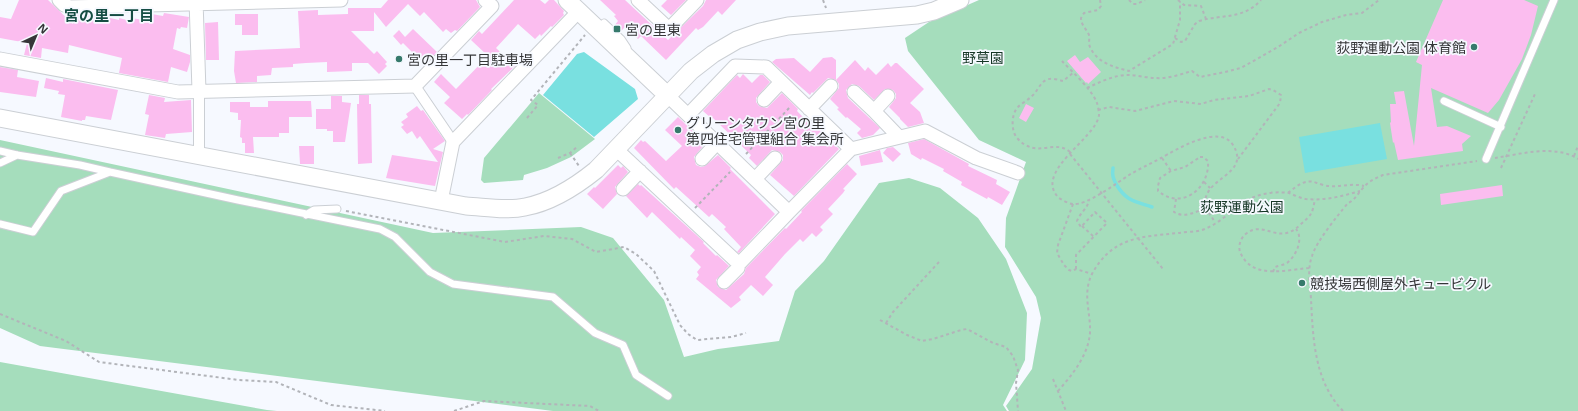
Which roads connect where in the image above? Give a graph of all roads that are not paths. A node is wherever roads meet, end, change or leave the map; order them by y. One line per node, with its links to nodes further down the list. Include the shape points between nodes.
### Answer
1 (59, 0): 8 (street, via 70,7)
2 (341, 0): 8 (street)
3 (485, 0): 12 (street, via 492,6)
4 (638, 0): 5 (street, via 669,29)
5 (697, 0)
6 (960, 0): 16 (street, via 917,15 788,26 760,32 738,40 713,54)
7 (1554, 0): 24 (lane)
8 (196, 2): 14 (street)
9 (573, 5): 16 (street); 26 (street)
10 (0, 58): 14 (street, via 178,92)
11 (781, 82): 18 (street); 20 (street); 22 (street, via 766,67 735,66)
12 (415, 86): 14 (street); 26 (street)
13 (831, 86): 20 (street)
14 (199, 91): 32 (street)
15 (854, 92): 21 (street)
16 (667, 95): 22 (street); 29 (street)
17 (888, 96): 21 (street)
18 (764, 100)
19 (1444, 101): 24 (lane)
20 (809, 108): 28 (street)
21 (874, 111): 25 (street)
22 (688, 115): 27 (street)
23 (0, 118): 32 (street)
24 (1500, 126): 35 (lane)
25 (899, 137): 28 (street); 39 (street, via 925,131)
26 (453, 142): 42 (street)
27 (717, 143): 34 (street); 40 (street)
28 (851, 148): 44 (street)
29 (616, 149): 37 (street); 42 (street, via 586,178 564,193 546,201 524,207 502,208 466,206)
30 (0, 151): 31 (lane)
31 (18, 155): 36 (lane); 38 (lane)
32 (199, 155): 42 (street)
33 (774, 158): 40 (street)
34 (702, 159)
35 (1486, 159)
36 (0, 163)
37 (640, 171): 41 (street); 47 (street)
38 (110, 172): 45 (lane); 46 (lane, via 61,191 33,232)
39 (1010, 174)
40 (755, 179): 44 (street)
41 (623, 189)
42 (441, 201)
43 (337, 209): 45 (lane, via 314,210)
44 (789, 212): 47 (street)
45 (306, 215): 49 (lane, via 380,229 395,237 430,272 453,284 553,298 595,333 623,345 636,375)
46 (0, 224)
47 (739, 264): 48 (street)
48 (724, 282)
49 (668, 396)

